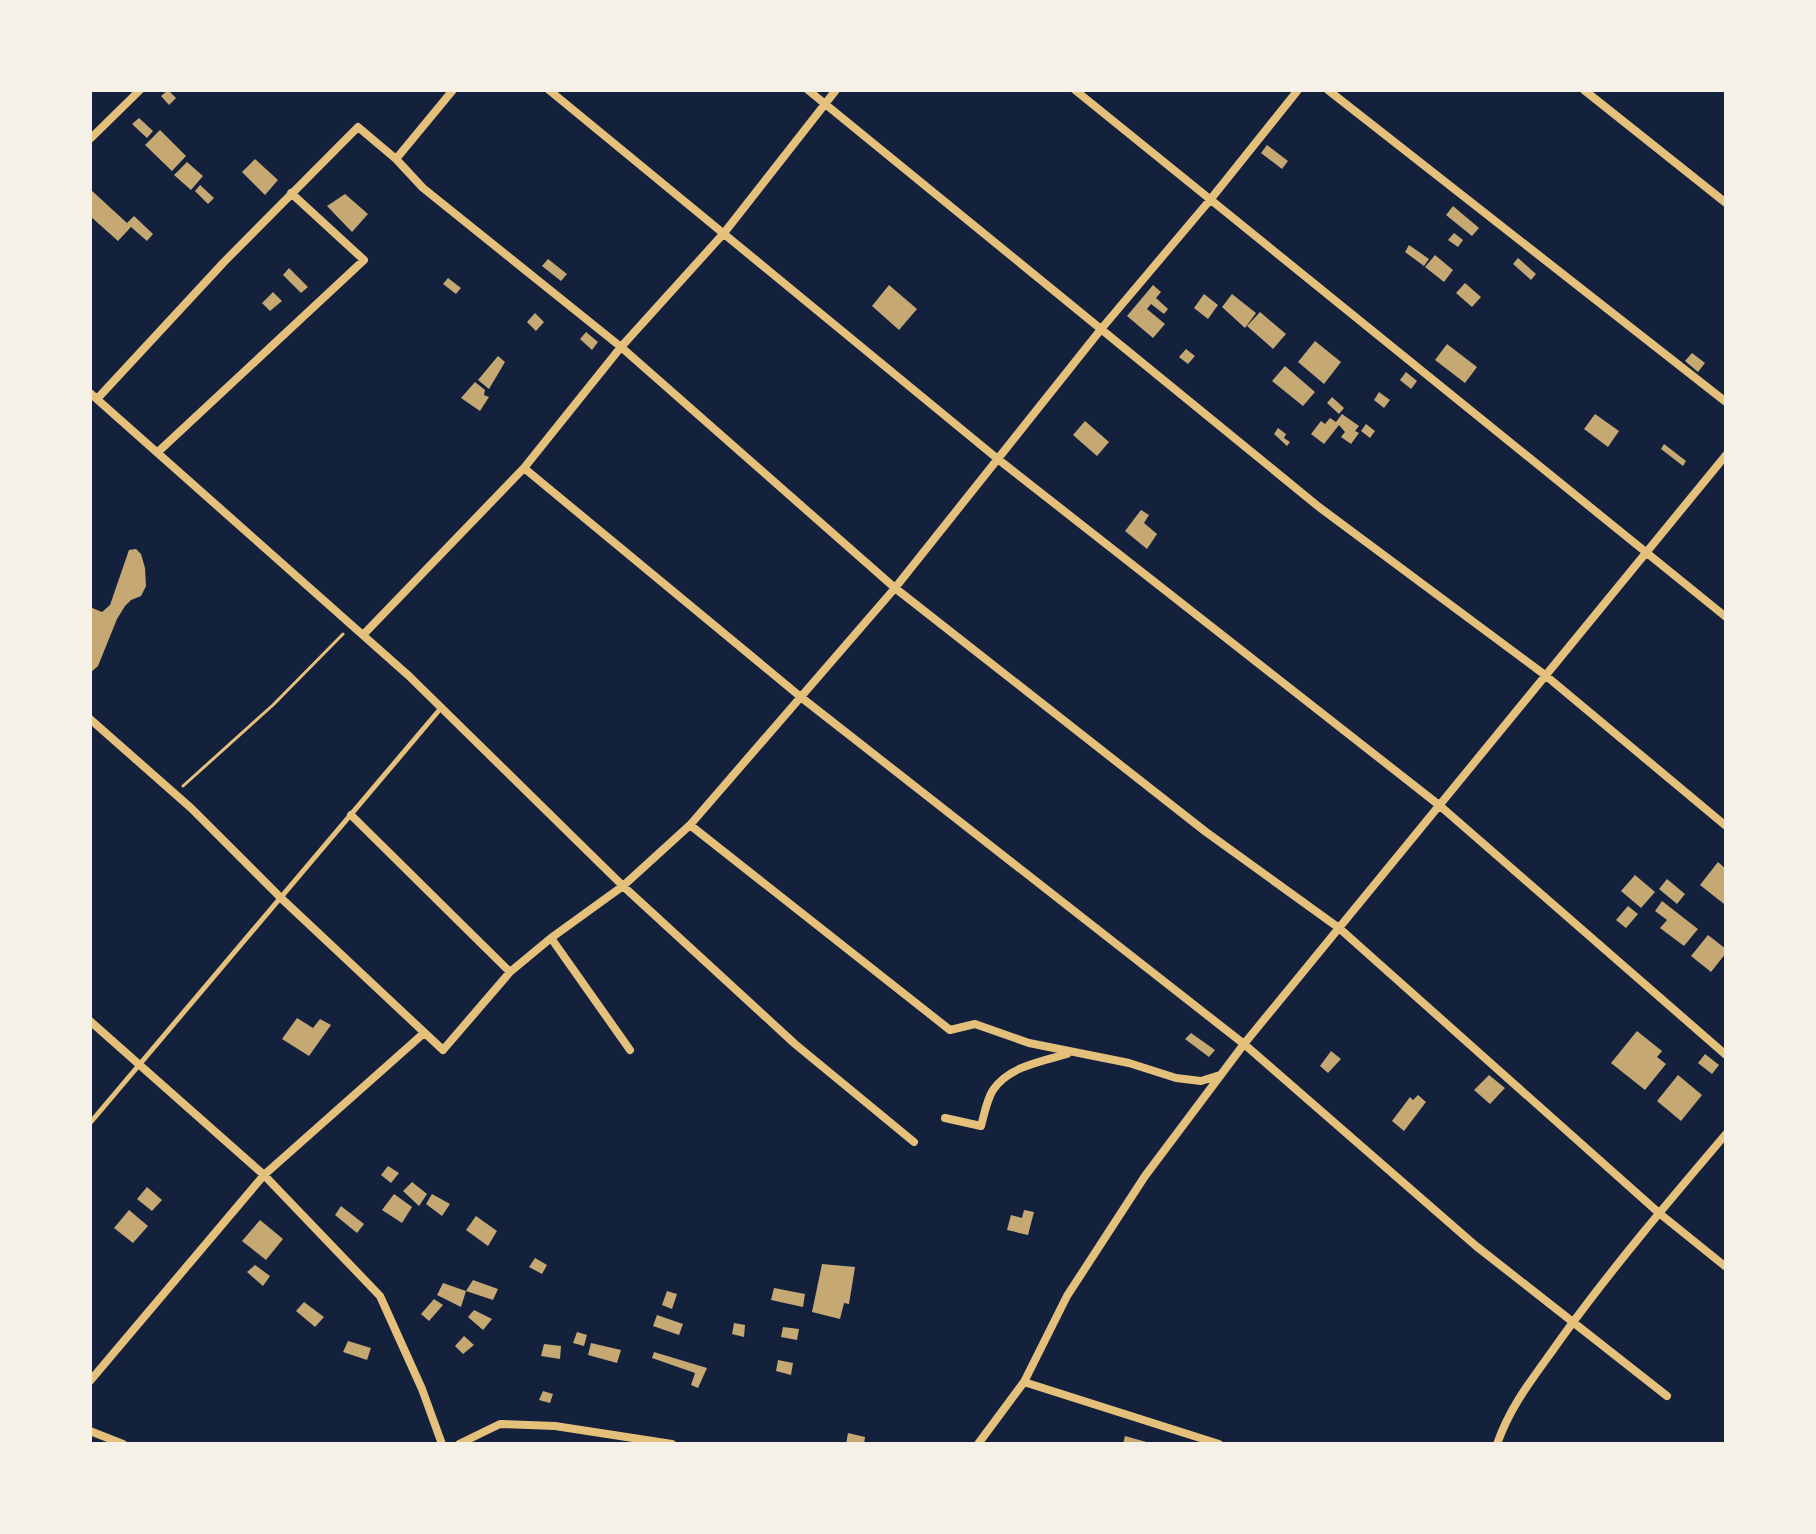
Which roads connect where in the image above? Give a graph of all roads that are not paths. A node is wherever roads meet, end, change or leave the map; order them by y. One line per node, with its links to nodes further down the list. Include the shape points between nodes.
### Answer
1 (140, 90): 11 (street)
2 (453, 90): 12 (street)
3 (549, 90): 16 (street)
4 (808, 90): 10 (street)
5 (836, 90): 10 (street)
6 (1075, 90): 14 (street)
7 (1298, 90): 14 (street)
8 (1328, 90): 20 (street)
9 (1584, 90): 15 (street)
10 (825, 104): 16 (street); 17 (street)
11 (90, 139)
12 (396, 159): 13 (street, via 358,127); 18 (street, via 423,188)
13 (291, 193): 19 (street); 21 (street, via 364,260)
14 (1210, 200): 17 (street); 25 (street)
15 (1726, 203)
16 (724, 233): 18 (street); 23 (street)
17 (1102, 328): 23 (street); 29 (street, via 1319,507)
18 (621, 347): 24 (street); 26 (street)
19 (94, 396): 21 (street)
20 (1726, 402)
21 (159, 451): 28 (street)
22 (1726, 455): 25 (street)
23 (999, 460): 26 (street); 33 (street)
24 (524, 468): 28 (street); 30 (street)
25 (1647, 551): 27 (street); 29 (street)
26 (895, 588): 30 (street); 39 (street, via 1206,832)
27 (1726, 617)
28 (363, 635): 31 (street)
29 (1545, 675): 33 (street); 36 (street)
30 (802, 698): 35 (street); 44 (street)
31 (442, 707): 34 (lane); 37 (street)
32 (90, 719): 38 (street)
33 (1439, 805): 39 (street); 47 (street)
34 (351, 815): 38 (lane); 41 (street)
35 (690, 825): 37 (street); 46 (street, via 950,1030 975,1024)
36 (1726, 826)
37 (623, 886): 40 (street); 53 (street, via 795,1044)
38 (281, 898): 43 (street); 48 (lane)
39 (1339, 928): 44 (street); 55 (street)
40 (551, 938): 41 (street); 45 (street)
41 (510, 972): 43 (street, via 443,1050)
42 (90, 1021): 48 (street)
43 (424, 1033): 54 (street)
44 (1244, 1044): 49 (street); 57 (street, via 1476,1246)
45 (630, 1050)
46 (1071, 1053): 49 (street, via 1176,1078 1201,1081); 50 (street, via 1013,1073 994,1089 981,1126)
47 (1726, 1055)
48 (140, 1064): 51 (lane); 54 (street)
49 (1220, 1075): 59 (street, via 1145,1176 1067,1296)
50 (945, 1118)
51 (90, 1123)
52 (1726, 1134): 55 (street)
53 (914, 1142)
54 (264, 1175): 58 (street); 63 (street, via 380,1296)
55 (1659, 1213): 56 (street); 57 (street)
56 (1726, 1267)
57 (1574, 1321): 60 (street); 68 (street, via 1508,1412)
58 (90, 1381)
59 (1024, 1382): 66 (street); 67 (street)
60 (1667, 1396)
61 (90, 1431): 62 (street)
62 (123, 1444)
63 (442, 1444)
64 (459, 1444): 65 (street, via 500,1424 555,1426)
65 (672, 1444)
66 (978, 1444)
67 (1219, 1444)
68 (1497, 1444)

